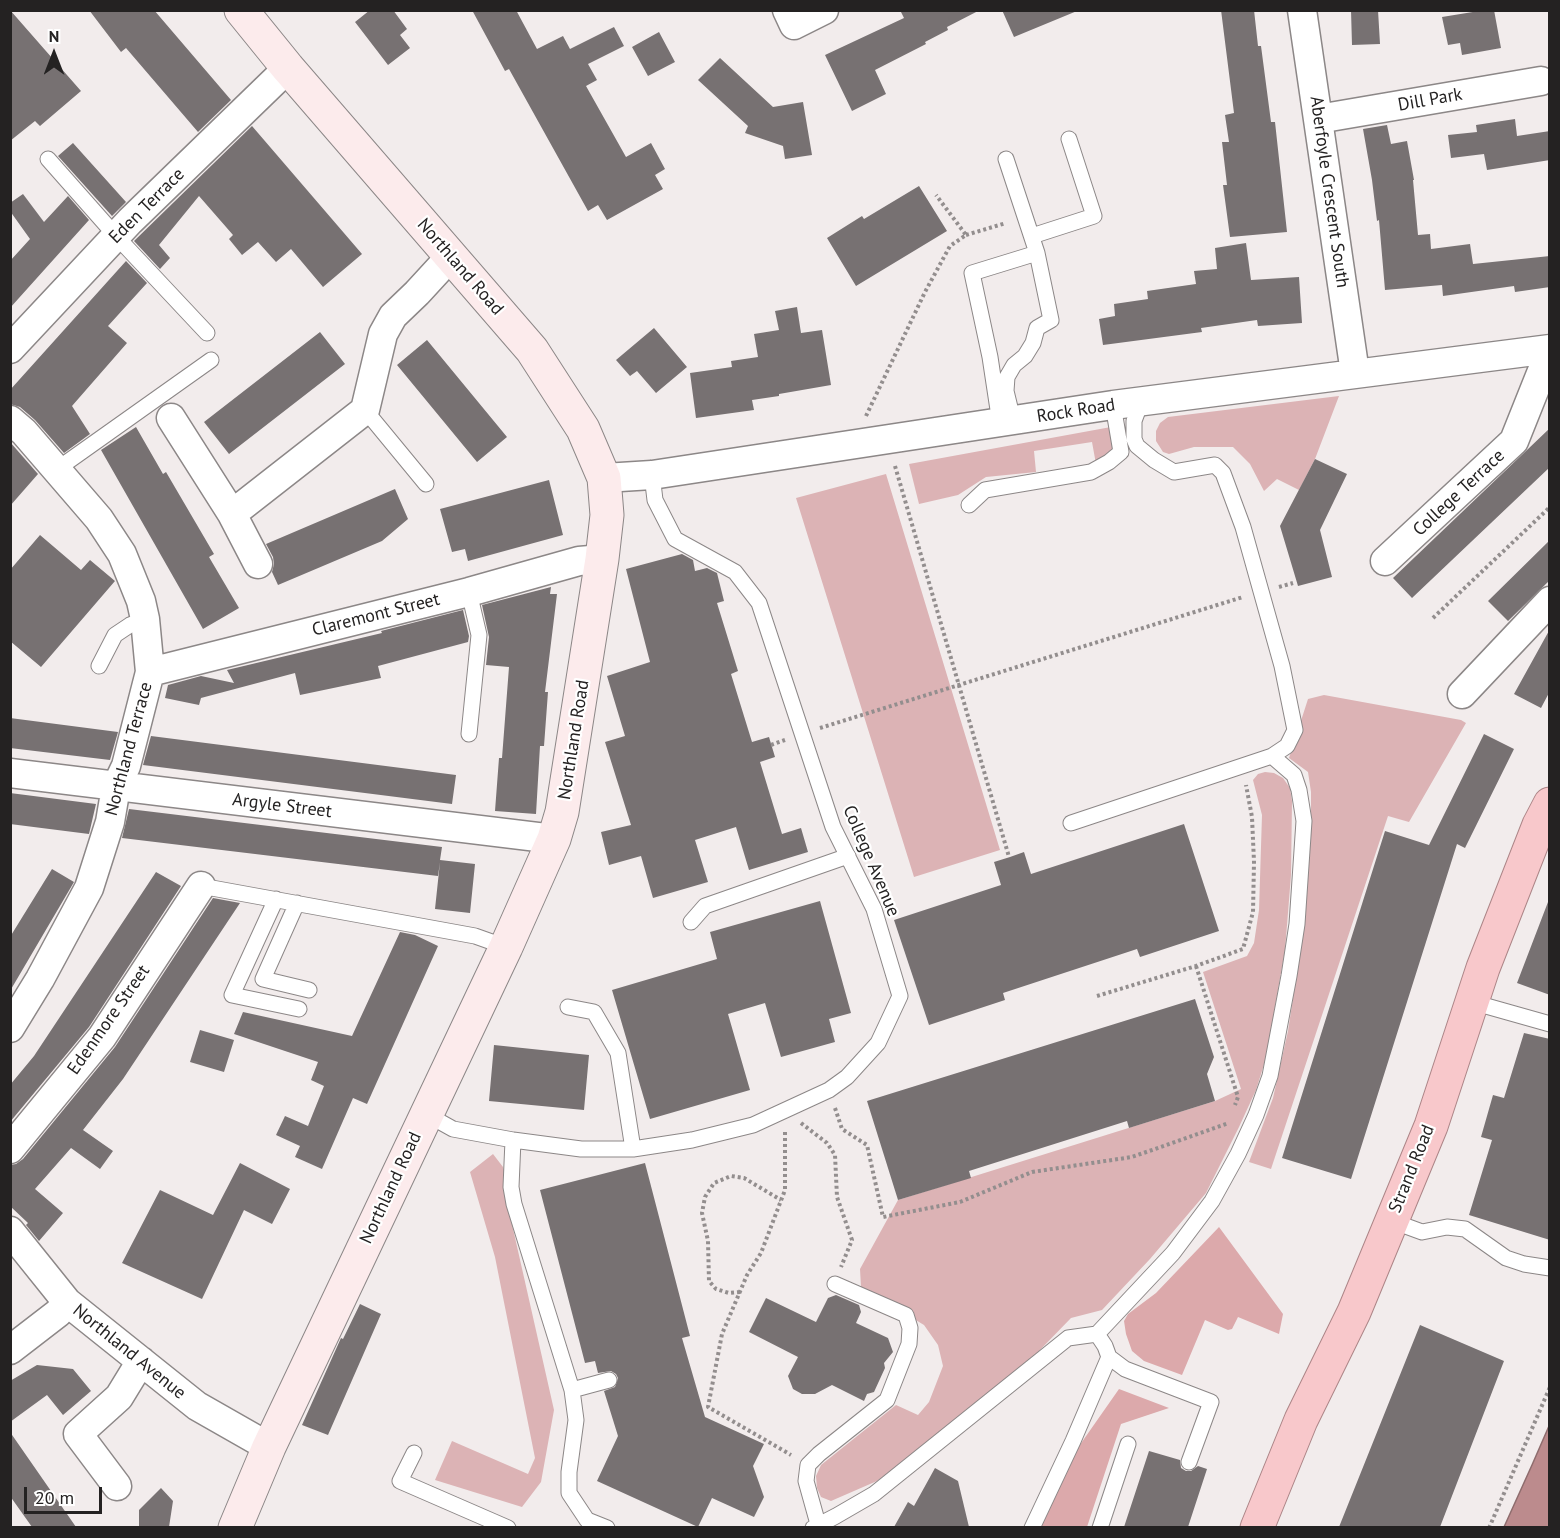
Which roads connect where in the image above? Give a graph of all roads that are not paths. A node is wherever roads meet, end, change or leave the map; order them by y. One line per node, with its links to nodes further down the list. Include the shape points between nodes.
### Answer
1 (241, 10): 5 (main road, Northland Road)
2 (787, 10): 3 (street, via 794,25)
3 (824, 10)
4 (1302, 10): 7 (street, Aberfoyle Crescent South)
5 (288, 68): 11 (street, Eden Terrace); 14 (main road, Northland Road)
6 (1541, 81): 7 (street, Dill Park)
7 (1318, 119): 19 (street, Aberfoyle Crescent South)
8 (1069, 139): 12 (lane, via 1094,216)
9 (48, 159): 11 (lane)
10 (1006, 159): 12 (lane)
11 (116, 236): 15 (lane); 16 (street, Eden Terrace)
12 (1032, 236): 13 (lane)
13 (1037, 252): 25 (lane, via 1050,320 1037,328 1026,356 1007,376); 25 (lane, via 972,273)
14 (451, 256): 22 (street, via 393,316 383,334); 28 (main road, Northland Road, via 532,350 583,429)
15 (207, 333)
16 (10, 349)
17 (1550, 350): 19 (street, Rock Road); 33 (street, College Terrace, via 1514,441)
18 (211, 360): 26 (lane)
19 (1355, 374): 20 (street, Rock Road)
20 (1141, 402): 21 (street, Rock Road); 42 (lane, via 1134,421 1137,446 1174,472 1215,465 1222,473 1243,527 1282,666 1295,730 1287,746)
21 (1113, 405): 25 (street, Rock Road); 30 (lane, via 1121,452 1109,462 1091,472 986,490)
22 (365, 410): 29 (lane); 31 (street)
23 (171, 418): 31 (street)
24 (10, 420): 26 (street, Northland Terrace)
25 (1007, 422): 27 (street, Rock Road)
26 (56, 470): 37 (street, Northland Terrace, via 99,519 122,554)
27 (652, 475): 28 (street, Rock Road); 48 (lane, College Avenue, via 655,500 675,539 735,572 759,603 833,827)
28 (604, 478): 32 (main road, Northland Road, via 607,515)
29 (426, 484)
30 (969, 505)
31 (232, 514): 34 (street)
32 (602, 559): 35 (street, Claremont Street, via 579,561); 47 (main road, Northland Road, via 562,812)
33 (1385, 561)
34 (258, 564)
35 (469, 592): 39 (street, Claremont Street); 41 (lane, via 479,635)
36 (1550, 601): 40 (street)
37 (145, 619): 38 (lane, via 115,635); 39 (street, Northland Terrace)
38 (99, 666)
39 (150, 672): 44 (street, Northland Terrace, via 126,766)
40 (1462, 694)
41 (469, 734)
42 (1272, 756): 46 (lane); 69 (lane, via 1294,775 1304,821 1297,924 1270,1076 1238,1154 1212,1201 1173,1253)
43 (10, 773): 44 (street, Argyle Street)
44 (116, 787): 47 (street, Argyle Street); 59 (street, Northland Terrace, via 110,822 89,888)
45 (1550, 804): 55 (highway, Strand Road)
46 (1071, 823)
47 (554, 839): 53 (main road, Northland Road)
48 (848, 856): 52 (lane, via 705,906); 63 (lane, College Avenue, via 874,909 900,996 878,1043 830,1090 753,1125)
49 (201, 885): 50 (lane); 62 (street, Edenmore Street, via 102,1037)
50 (276, 899): 51 (lane); 57 (lane, via 232,995)
51 (297, 903): 53 (lane, via 475,936); 54 (lane, via 263,979)
52 (692, 922)
53 (506, 947): 60 (main road, Northland Road)
54 (309, 990)
55 (1472, 1002): 58 (lane); 64 (highway, Strand Road, via 1431,1126)
56 (568, 1007): 63 (lane, via 594,1012 618,1053)
57 (299, 1009)
58 (1550, 1024)
59 (10, 1028)
60 (426, 1114): 61 (lane, College Avenue, via 453,1129); 76 (main road, Northland Road)
61 (513, 1140): 63 (lane, College Avenue, via 581,1149); 74 (lane, via 514,1204)
62 (10, 1149)
63 (633, 1149)
64 (1392, 1221): 66 (lane, via 1422,1232 1447,1227 1465,1229 1506,1258); 87 (highway, Strand Road)
65 (10, 1231): 68 (street, Northland Avenue)
66 (1550, 1268)
67 (835, 1284): 81 (lane, via 906,1315 909,1344 887,1400 808,1465 806,1481)
68 (67, 1302): 70 (street); 72 (street, Northland Avenue)
69 (1097, 1334): 71 (lane); 81 (lane, via 1068,1338 874,1494)
70 (10, 1350)
71 (1109, 1357): 78 (lane, via 1125,1369 1211,1402); 85 (lane)
72 (141, 1361): 76 (street, Northland Avenue, via 197,1406); 79 (street, via 119,1397 78,1434)
73 (609, 1380): 74 (lane)
74 (572, 1390): 80 (lane, via 576,1420 569,1493)
75 (1128, 1444): 86 (lane)
76 (269, 1447): 82 (main road, Northland Road)
77 (414, 1453): 83 (lane, via 400,1481)
78 (1189, 1461)
79 (117, 1486)
80 (584, 1524): 84 (lane)
81 (816, 1526)
82 (235, 1527)
83 (508, 1527)
84 (607, 1527)
85 (1032, 1527)
86 (1100, 1527)
87 (1257, 1527)

